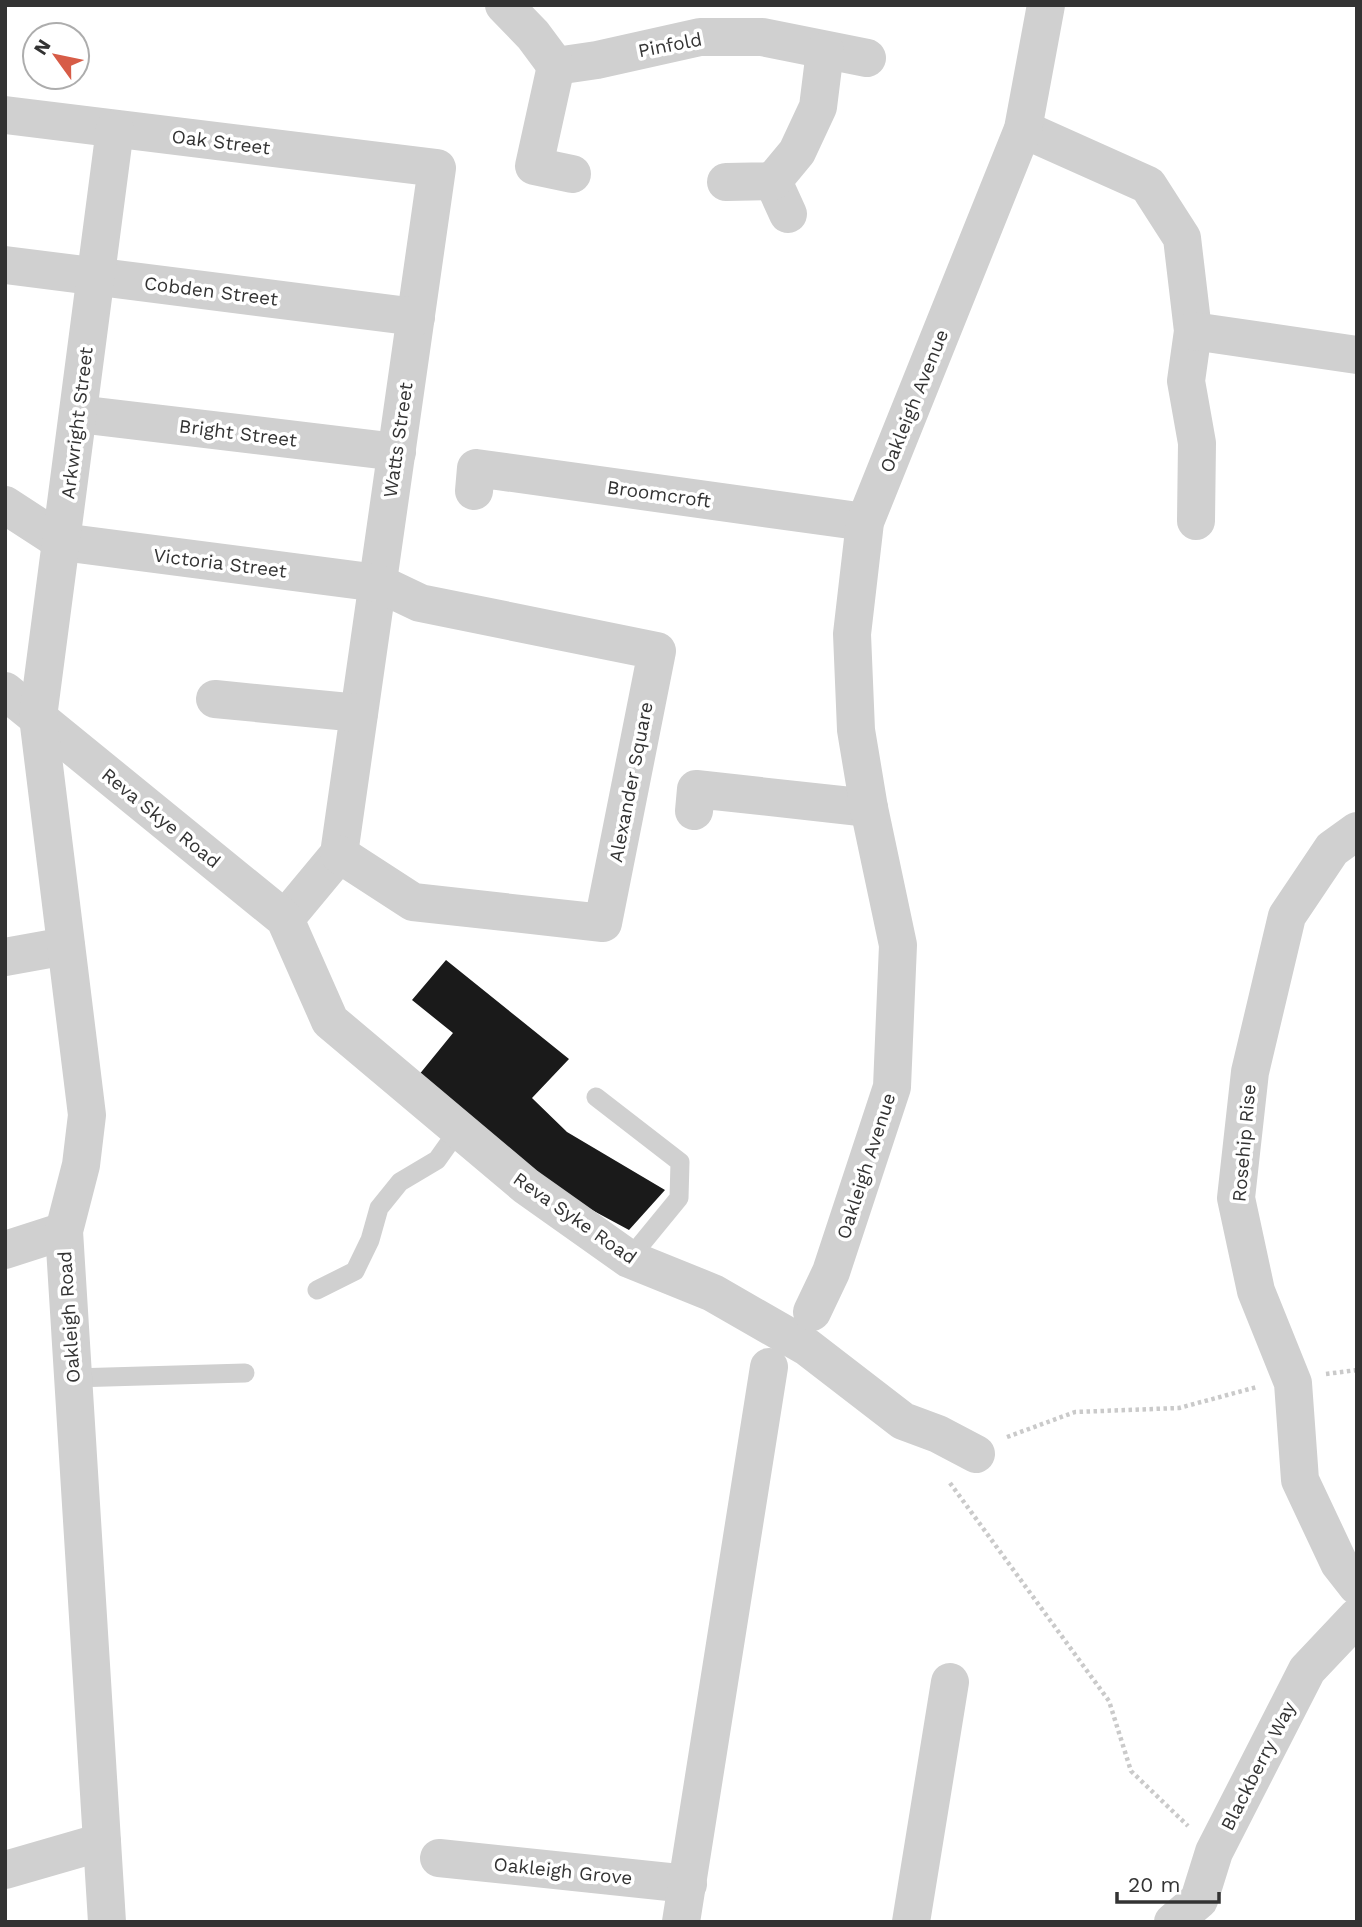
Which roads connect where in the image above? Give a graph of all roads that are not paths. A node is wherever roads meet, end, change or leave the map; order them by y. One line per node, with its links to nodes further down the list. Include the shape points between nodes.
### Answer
1 (504, 5): 5 (street)
2 (1046, 5): 8 (street, Oakleigh Avenue)
3 (825, 51): 4 (street, Pinfold); 5 (street, Pinfold, via 762,37 701,37); 11 (street, via 818,107 781,197)
4 (867, 58)
5 (556, 66): 10 (street, via 534,166)
6 (5, 116): 7 (street, Oak Street)
7 (116, 129): 9 (street, Oak Street); 13 (street, Arkwright Street)
8 (1023, 130): 15 (street, via 1148,185 1182,237); 22 (street, Oakleigh Avenue)
9 (437, 168): 14 (street, Watts Street)
10 (572, 174)
11 (726, 182)
12 (5, 265): 13 (street, Cobden Street)
13 (96, 276): 14 (street, Cobden Street); 17 (street, Arkwright Street)
14 (416, 317): 18 (street, Watts Street)
15 (1193, 331): 16 (street); 21 (street, via 1186,381 1197,443)
16 (1357, 355)
17 (78, 414): 18 (street, Bright Street); 23 (street, Arkwright Street)
18 (397, 452): 24 (street, Watts Street)
19 (474, 491): 22 (street, Broomcroft, via 476,468)
20 (5, 505): 23 (street)
21 (1196, 521)
22 (865, 522): 29 (street, Oakleigh Avenue, via 852,634 856,730)
23 (62, 542): 24 (street, Victoria Street); 28 (street, Arkwright Street)
24 (378, 583): 27 (street, Watts Street); 32 (street, Alexander Square, via 420,603 657,651 603,923 414,902)
25 (5, 691): 28 (street)
26 (215, 699): 27 (street)
27 (359, 713): 32 (street, Watts Street)
28 (38, 717): 33 (street, Reva Skye Road); 34 (street, Oakleigh Road)
29 (869, 808): 30 (street, via 696,789); 42 (street, Oakleigh Avenue, via 898,945 892,1087 831,1272)
30 (694, 811)
31 (1357, 831): 47 (street, Rosehip Rise, via 1332,849 1287,916 1250,1072 1236,1198 1256,1292 1293,1383 1300,1480 1339,1563)
32 (339, 854): 33 (street)
33 (285, 919): 37 (street, Reva Syke Road, via 330,1021)
34 (66, 946): 35 (street); 38 (street, Oakleigh Road, via 87,1115 81,1165)
35 (5, 957)
36 (596, 1097): 40 (lane, via 680,1162 679,1198)
37 (459, 1129): 40 (street, Reva Syke Road, via 526,1186); 41 (lane, via 437,1160 400,1182 379,1208 355,1271)
38 (64, 1231): 39 (street); 45 (street, Oakleigh Road)
39 (5, 1250)
40 (629, 1259): 46 (street, Reva Syke Road, via 713,1293 807,1347 903,1421)
41 (317, 1290)
42 (812, 1312)
43 (769, 1367): 53 (street)
44 (245, 1373): 45 (lane)
45 (73, 1378): 50 (street, Oakleigh Road)
46 (976, 1454)
47 (1357, 1586)
48 (1357, 1617): 57 (street, Blackberry Way, via 1307,1670 1214,1852 1199,1900)
49 (950, 1682): 56 (street)
50 (102, 1842): 52 (street); 54 (street, Oakleigh Road)
51 (439, 1858): 53 (street, Oakleigh Grove)
52 (5, 1870)
53 (688, 1884): 55 (street)
54 (107, 1922)
55 (681, 1922)
56 (911, 1922)
57 (1172, 1922)

